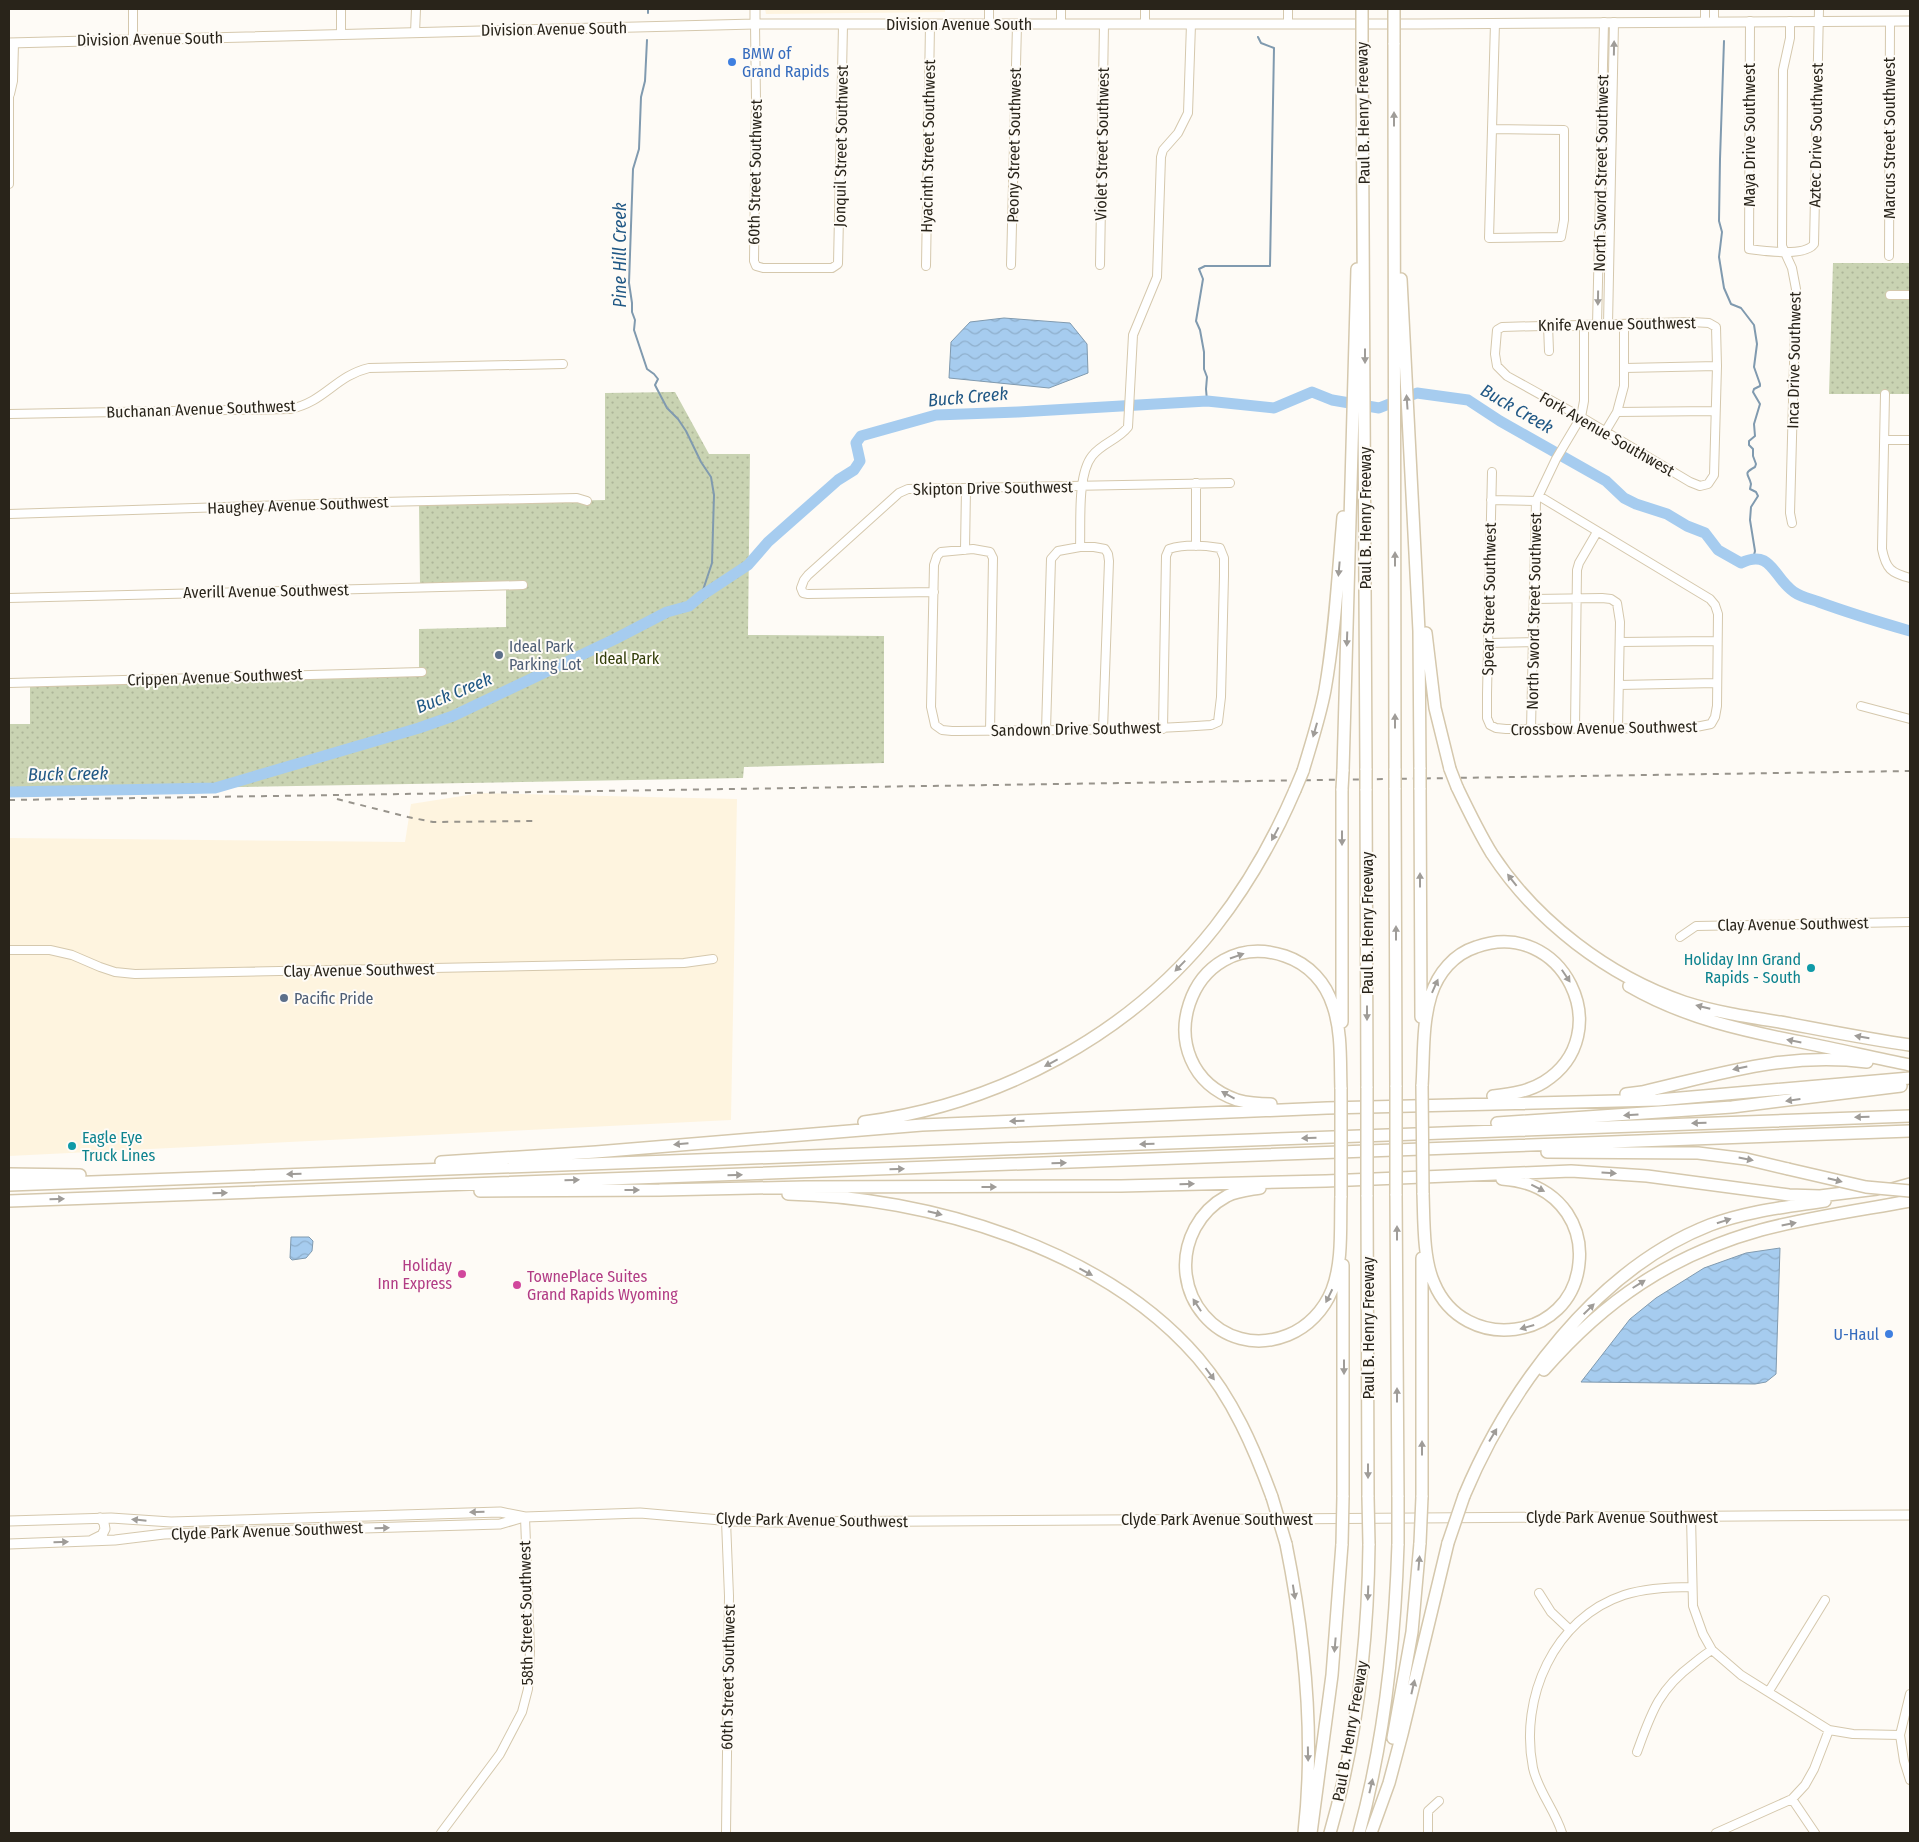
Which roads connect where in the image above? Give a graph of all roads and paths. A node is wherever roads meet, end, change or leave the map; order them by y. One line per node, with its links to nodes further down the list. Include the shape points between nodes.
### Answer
1 (133, 9): 35 (street)
2 (341, 9): 34 (street)
3 (416, 9): 33 (street)
4 (755, 9): 23 (main road)
5 (989, 9): 32 (street)
6 (1062, 9): 25 (street)
7 (1145, 9): 27 (street)
8 (1288, 9): 29 (street)
9 (1362, 9): 49 (highway, Paul B. Henry Freeway, bridge)
10 (1394, 9): 48 (highway, Paul B. Henry Freeway, one-way to 10, bridge, via 1399,164 1394,147)
11 (1705, 9): 14 (street)
12 (1714, 9): 14 (street)
13 (1819, 9): 17 (street, Aztec Drive Southwest)
14 (1709, 21): 15 (main road, Division Avenue South); 21 (main road, Division Avenue South)
15 (1750, 21): 16 (main road, Division Avenue South); 40 (street, Maya Drive Southwest, via 1749,249)
16 (1790, 21): 17 (main road, Division Avenue South); 40 (street, Inca Drive Southwest, via 1783,70)
17 (1818, 21): 18 (main road, Division Avenue South); 40 (street, Aztec Drive Southwest, via 1814,244 1804,251)
18 (1890, 21): 19 (main road, Division Avenue South); 41 (street, Marcus Street Southwest)
19 (1910, 21)
20 (1604, 22): 21 (main road, Division Avenue South); 22 (main road, Division Avenue South); 51 (street, North Sword Street Southwest, one-way to 51)
21 (1614, 22): 52 (street, North Sword Street Southwest, one-way to 21)
22 (1495, 23): 29 (main road, Division Avenue South); 38 (street)
23 (755, 24): 30 (main road, Division Avenue South); 33 (main road, Division Avenue South); 44 (street, 60th Street Southwest, via 754,261 756,266 763,268)
24 (1017, 24): 25 (main road, Division Avenue South); 32 (main road, Division Avenue South); 43 (street, Peony Street Southwest)
25 (1061, 24): 26 (main road, Division Avenue South)
26 (1104, 24): 27 (main road, Division Avenue South); 42 (street, Violet Street Southwest)
27 (1145, 24): 28 (main road, Division Avenue South)
28 (1191, 24): 29 (main road, Division Avenue South); 73 (street, via 1188,113 1161,158 1157,277 1134,335 1130,419 1125,431 1092,456)
29 (1288, 24)
30 (843, 25): 31 (main road, Division Avenue South); 44 (street, Jonquil Street Southwest)
31 (930, 25): 32 (main road, Division Avenue South); 45 (street, Hyacinth Street Southwest)
32 (989, 25)
33 (415, 33): 34 (main road, Division Avenue South)
34 (341, 34): 35 (main road, Division Avenue South)
35 (133, 39): 36 (main road, Division Avenue South)
36 (11, 43): 37 (street, via 13,81)
37 (9, 92): 39 (street)
38 (1492, 129): 38 (street, via 1490,238 1561,237 1564,220 1564,130)
39 (9, 184)
40 (1783, 251): 79 (street, Inca Drive Southwest, via 1792,268 1796,289)
41 (1888, 256)
42 (1100, 264)
43 (1011, 265)
44 (836, 266)
45 (926, 266)
46 (1890, 295): 47 (street)
47 (1910, 295)
48 (1398, 307): 70 (highway, one-way to 48); 171 (highway, Paul B. Henry Freeway, one-way to 48, bridge, via 1374,1773 1389,1686 1398,1544 1394,450)
49 (1360, 308): 68 (highway); 170 (highway, Paul B. Henry Freeway, one-way to 170, bridge, via 1365,450 1368,1602 1350,1749)
50 (1584, 325): 51 (street, Knife Avenue Southwest); 54 (street, Knife Avenue Southwest); 64 (street, North Sword Street Southwest)
51 (1597, 325): 52 (street, Knife Avenue Southwest)
52 (1608, 325): 53 (street, Knife Avenue Southwest)
53 (1624, 325): 57 (street, Knife Avenue Southwest, via 1709,323 1716,327); 58 (street)
54 (1548, 326): 55 (street); 59 (street, Knife Avenue Southwest, via 1502,326 1497,330 1496,366)
55 (1549, 351)
56 (563, 364): 63 (street, Buchanan Avenue Southwest, via 369,368 342,378 315,400 290,409)
57 (1717, 366): 58 (street); 61 (street)
58 (1625, 368): 62 (street)
59 (1507, 376): 64 (street, Fork Avenue Southwest)
60 (1885, 394): 66 (street)
61 (1715, 411): 62 (street); 65 (street, Fork Avenue Southwest, via 1714,475 1708,484 1700,486)
62 (1617, 412): 65 (street)
63 (9, 414)
64 (1581, 418): 65 (street, Fork Avenue Southwest); 75 (street, North Sword Street Southwest)
65 (1605, 432)
66 (1884, 440): 67 (street); 84 (street, via 1882,549 1885,562 1892,571)
67 (1910, 440)
68 (1350, 451): 119 (highway, one-way to 119, bridge, via 1342,789); 126 (highway, one-way to 126, bridge, via 1331,649 1318,721 1303,771 1281,822 1256,867 1215,927 1175,971 1122,1017 1060,1058 1014,1081 943,1106 884,1119)
69 (1492, 472): 76 (street, Spear Street Southwest)
70 (1412, 475): 108 (highway, one-way to 70, bridge, via 1493,855 1457,787 1439,731 1431,684); 118 (highway, one-way to 70, bridge, via 1420,685)
71 (1196, 483): 72 (street, Skipton Drive Southwest); 73 (street, Skipton Drive Southwest); 81 (street)
72 (1230, 483)
73 (1082, 487): 74 (street, Skipton Drive Southwest); 82 (street)
74 (966, 488): 83 (street); 86 (street, Skipton Drive Southwest, via 908,489 899,493 806,577 801,586 801,592 808,594)
75 (1538, 498): 76 (street); 80 (street); 89 (street, North Sword Street Southwest)
76 (1491, 500): 93 (street, Spear Street Southwest)
77 (587, 501): 78 (street, Haughey Avenue Southwest, via 577,498 390,502)
78 (9, 514)
79 (1792, 523)
80 (1597, 532): 88 (street, via 1579,563); 90 (street, via 1710,599 1718,614)
81 (1196, 546): 101 (street, via 1169,549 1166,556); 101 (street, Sandown Drive Southwest, via 1220,548 1224,558 1218,722)
82 (1080, 547): 105 (street, via 1058,551 1051,559); 106 (street, via 1104,550 1109,561)
83 (966, 550): 86 (street, via 941,552 937,556); 107 (street, via 990,552 993,558)
84 (1910, 578)
85 (522, 584): 87 (street, Averill Avenue Southwest)
86 (934, 592): 107 (street, Sandown Drive Southwest, via 931,707 935,725 946,731)
87 (9, 598)
88 (1578, 598): 89 (street); 92 (street, via 1611,599 1617,603); 102 (street)
89 (1534, 600): 91 (street, North Sword Street Southwest)
90 (1717, 641): 92 (street); 96 (street)
91 (1533, 642): 93 (street); 104 (street, North Sword Street Southwest)
92 (1620, 642): 97 (street)
93 (1488, 643): 100 (street, Spear Street Southwest, via 1487,718)
94 (422, 672): 95 (street, Crippen Avenue Southwest)
95 (9, 683)
96 (1716, 683): 97 (street); 103 (street, Crossbow Avenue Southwest, via 1716,717 1711,724 1691,728)
97 (1619, 685): 103 (street)
98 (1861, 706): 99 (street)
99 (1910, 719)
100 (1490, 725): 104 (street, Crossbow Avenue Southwest)
101 (1163, 728): 106 (street, Sandown Drive Southwest)
102 (1575, 728): 103 (street, Crossbow Avenue Southwest); 104 (street, Crossbow Avenue Southwest)
103 (1618, 728)
104 (1531, 729)
105 (1046, 730): 106 (street, Sandown Drive Southwest); 107 (street, Sandown Drive Southwest)
106 (1103, 730)
107 (990, 731)
108 (1534, 906): 113 (highway, one-way to 108, via 1724,1012 1664,995 1635,982 1586,951); 114 (highway, one-way to 108, via 1742,1030 1670,1007 1597,966 1568,942)
109 (1910, 922): 110 (street, Clay Avenue Southwest, via 1696,926)
110 (1680, 937)
111 (9, 950): 112 (street, Clay Avenue Southwest, via 50,950 72,955 100,968 135,974 684,963)
112 (713, 959)
113 (1910, 1045)
114 (1910, 1065)
115 (1910, 1069): 120 (highway, one-way to 120, via 1841,1060 1781,1061 1642,1092)
116 (1910, 1078): 120 (highway, via 1658,1100)
117 (1910, 1084): 125 (highway, one-way to 125, via 1732,1107 1511,1122)
118 (1422, 1086): 121 (highway, one-way to 121, via 1430,1001 1440,976 1452,961 1469,949 1501,942 1527,945 1550,957 1559,966 1574,988 1579,1014 1575,1042 1562,1066 1543,1083 1520,1092); 137 (highway, bridge)
119 (1341, 1089): 122 (highway, one-way to 119, via 1236,1100 1202,1076 1187,1046 1185,1020 1191,996 1207,974 1235,956 1262,951 1290,958 1319,978 1328,991 1337,1021); 138 (highway, bridge)
120 (1570, 1101): 121 (highway)
121 (1434, 1105): 122 (highway)
122 (1327, 1108): 126 (highway, one-way to 126, via 922,1125)
123 (1910, 1116): 125 (highway, one-way to 125)
124 (1910, 1131): 127 (highway)
125 (1385, 1135): 128 (highway, one-way to 128)
126 (757, 1138): 128 (highway, one-way to 128, via 420,1163)
127 (1435, 1149): 134 (highway, one-way to 134, bridge, via 1698,1154 1746,1159 1866,1187); 136 (highway, one-way to 127)
128 (342, 1173): 131 (highway, one-way to 131)
129 (9, 1174): 131 (highway)
130 (1438, 1176): 132 (highway); 134 (highway, one-way to 134, via 1593,1172 1810,1196); 137 (highway, one-way to 137, via 1522,1182 1539,1187 1555,1198 1570,1217 1579,1246 1578,1273 1564,1302 1536,1324 1517,1330 1480,1327 1464,1320 1445,1302 1433,1283 1427,1252)
131 (184, 1178): 133 (highway)
132 (1326, 1181): 135 (highway, one-way to 132); 138 (highway, one-way to 132, via 1335,1279 1327,1300 1310,1322 1291,1334 1261,1341 1231,1335 1209,1321 1191,1296 1184,1274 1187,1246 1205,1213 1227,1196 1239,1192)
133 (9, 1185)
134 (1910, 1187): 141 (highway, one-way to 134, via 1530,1376 1577,1320 1633,1269 1670,1244 1709,1226 1748,1214)
135 (660, 1190): 136 (highway, one-way to 135, via 355,1195); 168 (highway, one-way to 168, bridge, via 792,1194 880,1201 934,1212 986,1227 1067,1261 1096,1276 1167,1327 1213,1377 1237,1416 1258,1460 1286,1544 1299,1620 1306,1696 1308,1763)
136 (261, 1191): 139 (highway, one-way to 136)
137 (1423, 1193): 165 (highway, one-way to 137, bridge, via 1405,1678 1420,1544)
138 (1341, 1196): 169 (highway, one-way to 169, bridge, via 1344,1357 1342,1544 1332,1675)
139 (9, 1201)
140 (1910, 1201): 141 (highway, one-way to 140, via 1580,1330 1618,1298 1662,1270 1713,1246 1761,1230)
141 (1505, 1415): 165 (highway, one-way to 141, bridge, via 1389,1784 1448,1543 1464,1496)
142 (1910, 1515): 143 (main road, Clyde Park Avenue Southwest)
143 (1691, 1516): 148 (main road, Clyde Park Avenue Southwest); 152 (street)
144 (525, 1517): 146 (main road, Clyde Park Avenue Southwest, one-way to 146, via 500,1512); 148 (main road, Clyde Park Avenue Southwest, via 640,1513); 149 (main road, Clyde Park Avenue Southwest, one-way to 144, via 500,1524); 166 (street, 58th Street Southwest, via 530,1652 528,1688 522,1712 500,1754)
145 (100, 1518): 146 (main road, Clyde Park Avenue Southwest, one-way to 145, via 159,1522); 147 (main road, Clyde Park Avenue Southwest); 150 (main road, via 104,1532)
146 (209, 1520): 149 (main road, via 206,1528)
147 (9, 1521)
148 (726, 1521): 167 (street, 60th Street Southwest, via 729,1596)
149 (193, 1534): 150 (main road, Clyde Park Avenue Southwest)
150 (89, 1542): 151 (main road, Clyde Park Avenue Southwest, one-way to 150)
151 (9, 1544)
152 (1692, 1586): 155 (street, via 1648,1589 1623,1595 1600,1606); 156 (street, via 1696,1618)
153 (1539, 1593): 155 (street)
154 (1826, 1600): 157 (street)
155 (1568, 1630): 174 (street, via 1538,1683 1530,1741 1538,1782)
156 (1712, 1650): 157 (street, via 1733,1669); 161 (street, via 1668,1686 1657,1701)
157 (1769, 1691): 159 (street)
158 (1910, 1694): 160 (street)
159 (1828, 1730): 160 (street); 163 (street, via 1814,1769)
160 (1900, 1735): 162 (street)
161 (1637, 1752)
162 (1910, 1780)
163 (1792, 1799): 175 (street); 176 (street)
164 (1439, 1801): 173 (street, via 1428,1811)
165 (1376, 1818): 172 (highway)
166 (441, 1833)
167 (726, 1833)
168 (1304, 1833)
169 (1311, 1833)
170 (1330, 1833)
171 (1359, 1833)
172 (1371, 1833)
173 (1428, 1833)
174 (1562, 1833)
175 (1716, 1833)
176 (1815, 1833)

